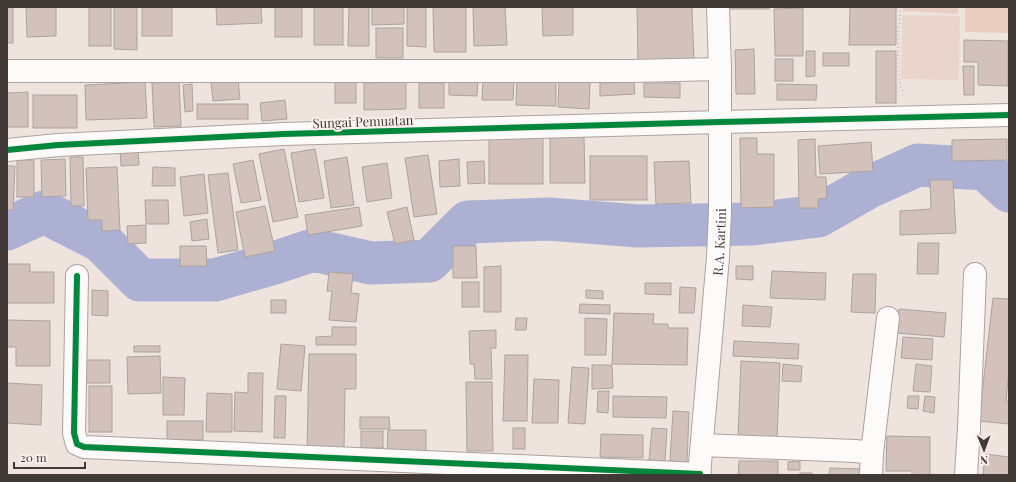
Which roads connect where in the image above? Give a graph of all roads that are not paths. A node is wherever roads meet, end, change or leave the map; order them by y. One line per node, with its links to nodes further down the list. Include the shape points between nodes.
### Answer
1 (718, 7): 2 (street, R.A. Kartini)
2 (720, 69): 3 (street); 5 (street, R.A. Kartini)
3 (7, 71)
4 (1009, 115): 5 (street, Sungai Pemuatan)
5 (720, 122): 6 (street, Sungai Pemuatan, via 283,134 58,145); 10 (street, R.A. Kartini, via 718,257)
6 (7, 150)
7 (975, 274): 14 (street)
8 (77, 276): 12 (street, via 74,433 77,444 84,447)
9 (888, 318): 11 (street)
10 (702, 444): 11 (street); 12 (street, R.A. Kartini)
11 (872, 453): 13 (street)
12 (700, 475)
13 (871, 475)
14 (966, 475)

